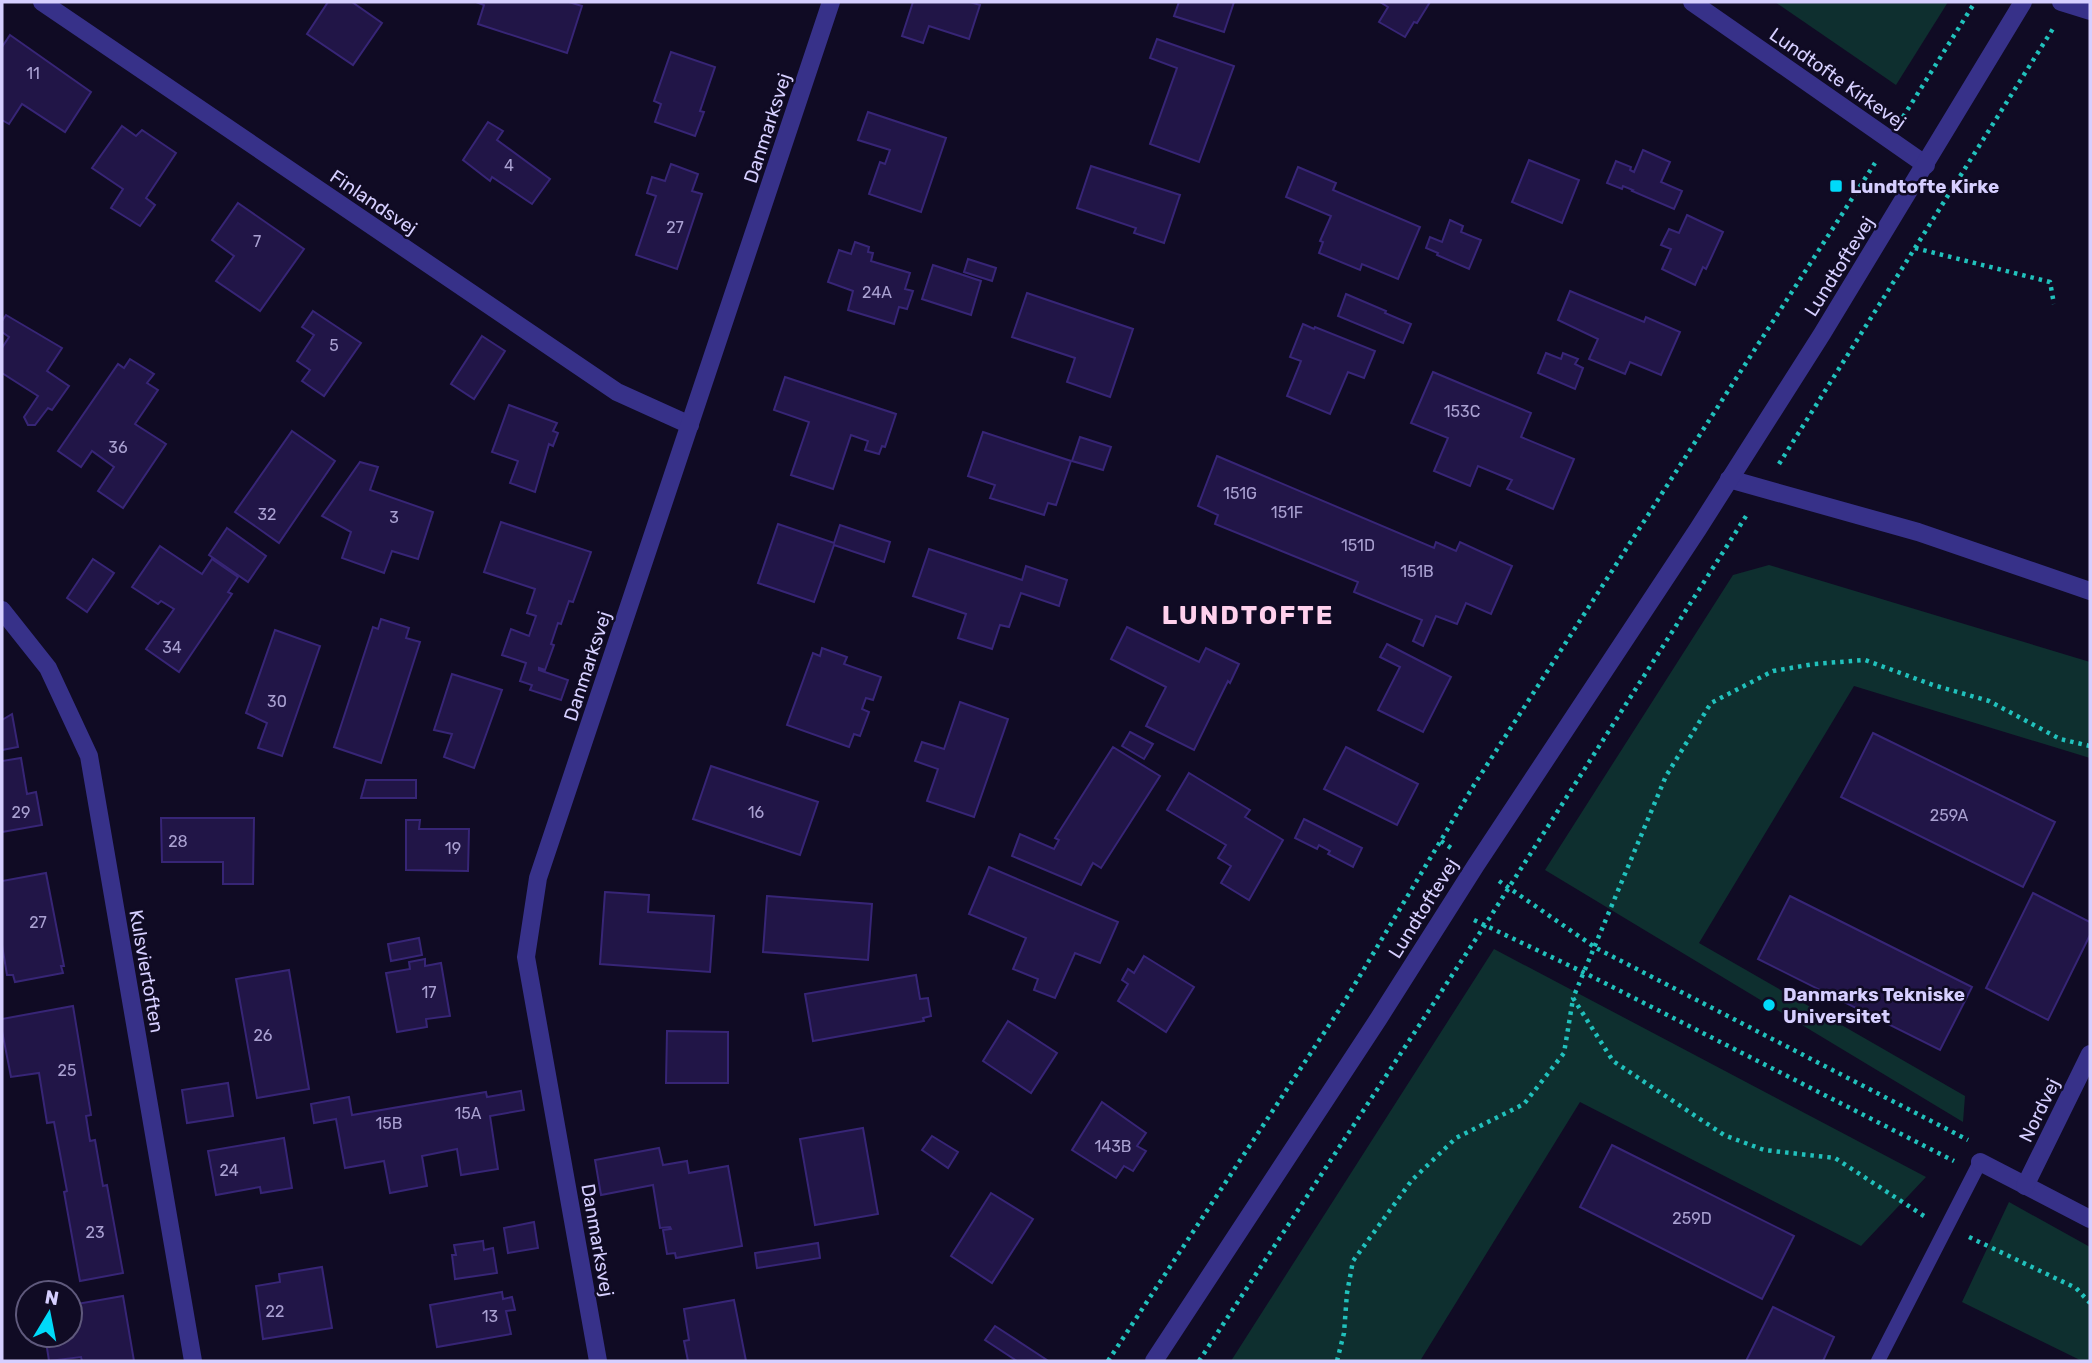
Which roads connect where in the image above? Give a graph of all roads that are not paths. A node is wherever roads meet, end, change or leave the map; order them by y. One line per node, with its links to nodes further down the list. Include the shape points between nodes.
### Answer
1 (42, 2): 8 (street, Finlandsvej, via 617,392)
2 (831, 2): 8 (street, Danmarksvej)
3 (1692, 2): 7 (street, Lundtofte Kirkevej)
4 (2023, 2): 7 (street, Lundtoftevej)
5 (2064, 3): 6 (street)
6 (2090, 11)
7 (1926, 165): 9 (street, Lundtoftevej)
8 (690, 425): 17 (street, Danmarksvej, via 538,878 526,957)
9 (1729, 479): 10 (street, via 1918,533); 18 (street, Lundtoftevej)
10 (2090, 592)
11 (2, 610): 16 (street, Kulsviertoften, via 48,668 89,756)
12 (2090, 1054): 14 (street, Nordvej)
13 (1980, 1162): 14 (street); 19 (lane)
14 (2025, 1186): 15 (street)
15 (2090, 1219)
16 (192, 1361)
17 (598, 1361)
18 (1154, 1361)
19 (1878, 1361)

